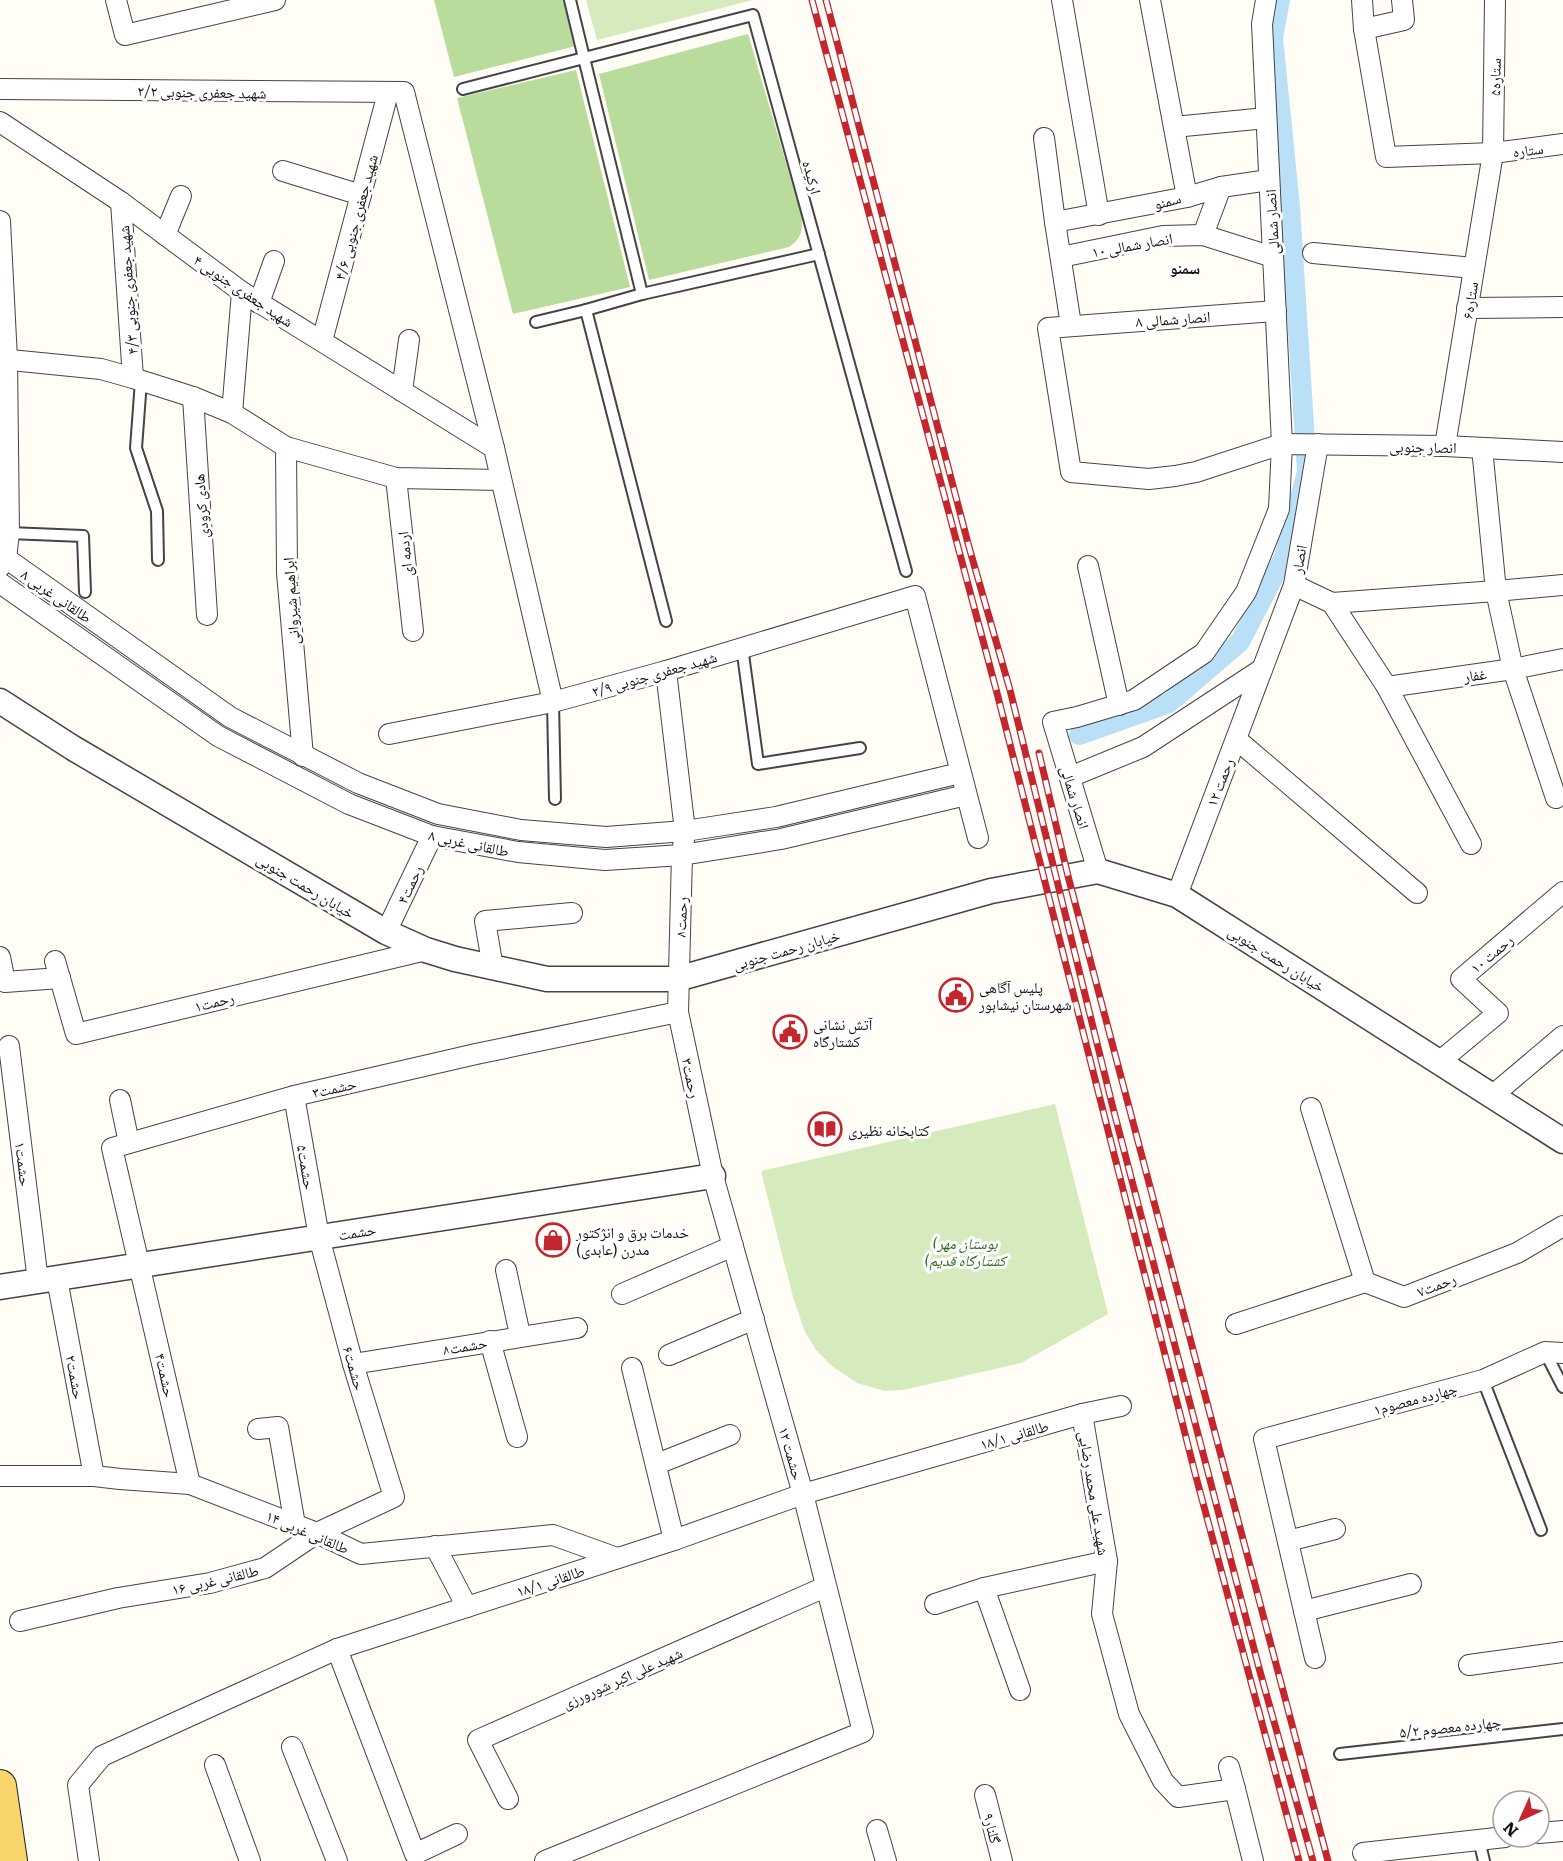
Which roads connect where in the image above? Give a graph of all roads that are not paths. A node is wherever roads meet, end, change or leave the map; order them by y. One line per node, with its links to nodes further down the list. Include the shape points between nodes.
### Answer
1 (116, 0): 2 (street, via 125,35)
2 (275, 0)
3 (570, 0): 13 (lane)
4 (1062, 0): 30 (street)
5 (1150, 0): 19 (street, سمنو)
6 (1256, 0): 11 (street)
7 (1266, 0): 11 (street, انصار شمالی)
8 (1362, 0): 12 (street)
9 (1402, 0): 12 (street, via 1404,20)
10 (1495, 0): 22 (street, ستاره۵)
11 (1262, 24): 17 (street, انصار شمالی)
12 (1364, 29): 22 (street, ستاره, via 1386,158)
13 (584, 58): 15 (lane); 36 (lane, ارکیده, via 753,15); 42 (lane)
14 (0, 89): 16 (street, شهید جعفری جنوبی ۲/۲)
15 (463, 89)
16 (396, 92): 26 (street, شهید جعفری جنوبی ۴/۶); 61 (street)
17 (1266, 117): 19 (street); 24 (street, انصار شمالی)
18 (0, 122): 29 (street, شهید جعفری جنوبی ۴)
19 (1174, 127): 28 (street, سمنو)
20 (1044, 138): 31 (street)
21 (1563, 144): 22 (street, ستاره)
22 (1493, 153): 40 (street, ستاره۶)
23 (283, 171): 26 (street)
24 (1269, 180): 25 (street); 38 (street, انصار شمالی)
25 (1221, 187): 28 (street); 34 (street)
26 (361, 195): 51 (street, شهید جعفری جنوبی ۴/۶)
27 (181, 196): 33 (street)
28 (1187, 197): 30 (street, سمنو)
29 (122, 202): 33 (street, شهید جعفری جنوبی ۴); 53 (street, شهید جعفری جنوبی ۴/۳)
30 (1099, 215): 31 (street, سمنو)
31 (1055, 222): 37 (street)
32 (0, 230): 52 (street)
33 (165, 235): 41 (street, شهید جعفری جنوبی ۴)
34 (1203, 235): 37 (street, انصار شمالی ۱۰, via 1163,236); 38 (street, انصار شمالی ۱۰)
35 (1313, 253): 40 (street)
36 (819, 254): 42 (lane); 70 (lane, ارکیده)
37 (1061, 257): 49 (street)
38 (1273, 257): 47 (street, انصار شمالی)
39 (274, 261): 43 (street)
40 (1474, 268): 45 (street, ستاره۶)
41 (242, 292): 43 (street, شهید جعفری جنوبی ۴); 56 (street)
42 (642, 294): 46 (lane)
43 (259, 303): 51 (street, شهید جعفری جنوبی ۴)
44 (1563, 307): 45 (street)
45 (1467, 308): 59 (street, ستاره۶)
46 (586, 310): 48 (lane); 78 (lane)
47 (1276, 311): 49 (street, انصار شمالی ۸); 57 (street, انصار شمالی)
48 (536, 322)
49 (1071, 325): 57 (street, انصار جنوبی, via 1048,328 1071,472 1149,479 1175,476)
50 (409, 340): 54 (street)
51 (322, 341): 54 (street, شهید جعفری جنوبی ۴)
52 (3, 359): 53 (street, via 101,369); 66 (street)
53 (137, 380): 55 (street); 68 (lane, via 136,448 157,511)
54 (402, 391): 61 (street, شهید جعفری جنوبی ۴)
55 (193, 397): 56 (street); 77 (street, هادی کرودی)
56 (232, 413): 60 (street)
57 (1282, 444): 58 (street, انصار جنوبی); 88 (street, انصار شمالی, via 1279,508 1246,591 1204,653 1134,700)
58 (1318, 444): 59 (street, انصار جنوبی); 72 (street, انصار)
59 (1445, 446): 62 (street, انصار جنوبی)
60 (286, 447): 64 (street); 92 (street, ابراهیم شیروانی, via 287,573)
61 (494, 448): 65 (street)
62 (1482, 448): 63 (street, انصار جنوبی); 74 (street)
63 (1563, 452)
64 (396, 478): 65 (street); 79 (street, اردمه ای)
65 (501, 480): 87 (street)
66 (9, 533): 67 (street); 75 (lane, via 83,536)
67 (2, 560): 92 (street, طالقانی غربی ۸, via 230,717)
68 (158, 560)
69 (1088, 566): 88 (street)
70 (906, 571)
71 (0, 583): 100 (street, طالقانی غربی ۸, via 219,736 349,804)
72 (1294, 585): 76 (street); 82 (street, انصار)
73 (1563, 585): 74 (street)
74 (1496, 591): 76 (street); 83 (street)
75 (85, 592)
76 (1332, 603): 85 (street)
77 (207, 615)
78 (666, 621)
79 (413, 631)
80 (742, 647): 84 (street, شهید جعفری جنوبی ۲/۹); 91 (lane, via 758,764); 93 (street, شهید جعفری جنوبی ۲/۹, via 915,596)
81 (1563, 659): 83 (street, غفار)
82 (1262, 669): 90 (street, رحمت ۱۲); 94 (street, via 1143,747)
83 (1513, 669): 85 (street, غفار); 96 (street)
84 (666, 671): 87 (street, شهید جعفری جنوبی ۲/۹); 99 (street, رحمت۸)
85 (1387, 687): 102 (street)
86 (0, 701): 110 (street, خیابان رحمت جنوبی)
87 (553, 702): 89 (street, شهید جعفری جنوبی ۲/۹); 97 (lane)
88 (1119, 705): 94 (street, انصار شمالی, via 1053,722)
89 (389, 734)
90 (1236, 738): 107 (street); 108 (street, رحمت ۱۲)
91 (860, 748)
92 (303, 756): 98 (street, طالقانی غربی ۸, via 358,783 438,814)
93 (960, 773): 95 (street); 99 (street, طالقانی غربی ۸, via 776,817)
94 (1070, 777): 105 (street, انصار شمالی)
95 (966, 795): 101 (street); 104 (street, طالقانی غربی ۸, via 781,839)
96 (1557, 798)
97 (555, 800)
98 (482, 822): 99 (street, طالقانی غربی ۸, via 521,830 606,837); 103 (street)
99 (685, 831): 104 (street, رحمت۸)
100 (432, 836): 103 (street, طالقانی غربی ۸); 110 (street, رحمت۴)
101 (978, 838)
102 (1471, 844)
103 (479, 845): 104 (street, طالقانی غربی ۸, via 605,860)
104 (682, 855): 114 (street, رحمت۸)
105 (1098, 871): 108 (street, خیابان رحمت جنوبی); 114 (street, خیابان رحمت جنوبی, via 991,891)
106 (1563, 892): 118 (street, رحمت ۱۰, via 1461,979 1497,1013)
107 (1417, 893)
108 (1177, 895): 118 (street, خیابان رحمت جنوبی)
109 (572, 914): 113 (street, via 485,921)
110 (386, 932): 111 (street, خیابان رحمت جنوبی)
111 (426, 950): 112 (street, رحمت۱, via 76,1034 57,970 5,982); 113 (street, خیابان رحمت جنوبی)
112 (0, 957)
113 (493, 968): 114 (street, خیابان رحمت جنوبی, via 547,979)
114 (677, 979): 115 (street, رحمت۳)
115 (678, 1012): 119 (street, حشمت۳, via 476,1053); 125 (street, رحمت۳)
116 (1563, 1036): 120 (street)
117 (9, 1046): 131 (street, حشمت۱)
118 (1439, 1062): 120 (street, خیابان رحمت جنوبی)
119 (294, 1096): 124 (street, حشمت۳); 127 (street, حشمت۵)
120 (1492, 1096): 123 (street, خیابان رحمت جنوبی)
121 (120, 1100): 124 (street)
122 (1311, 1108): 132 (street)
123 (1563, 1141)
124 (129, 1143): 129 (street, via 112,1148)
125 (713, 1176): 127 (street, حشمت); 128 (street, حشمت ۱۲)
126 (1563, 1226): 132 (street, رحمت۷, via 1517,1253 1404,1297)
127 (319, 1237): 129 (street, حشمت); 142 (street, حشمت۶)
128 (733, 1246): 134 (street); 135 (street, حشمت ۱۲)
129 (141, 1265): 131 (street, حشمت); 154 (street, حشمت۴)
130 (506, 1270): 138 (street)
131 (48, 1280): 133 (street, حشمت); 153 (street, حشمت۲)
132 (1365, 1282): 136 (street)
133 (0, 1287)
134 (622, 1293)
135 (754, 1319): 141 (street); 155 (street, حشمت ۱۲)
136 (1236, 1324)
137 (577, 1328): 138 (street, حشمت۸)
138 (520, 1335): 139 (street, حشمت۸)
139 (489, 1341): 142 (street, حشمت۸); 150 (street)
140 (1554, 1353): 144 (street, چهارده معصوم۱); 145 (lane)
141 (669, 1355)
142 (353, 1364): 156 (street, حشمت۶)
143 (632, 1368): 151 (street)
144 (1483, 1380): 159 (lane); 162 (street, چهارده معصوم۱, via 1264,1439)
145 (1563, 1387)
146 (1121, 1406): 147 (street, طالقانی ۱۸/۱)
147 (1082, 1414): 155 (street, طالقانی ۱۸/۱); 165 (street, شهید علی محمد رضایی)
148 (258, 1429): 157 (street, via 278,1426)
149 (730, 1435): 151 (street)
150 (517, 1437)
151 (657, 1464): 161 (street)
152 (0, 1476): 153 (street, طالقانی غربی ۱۴)
153 (94, 1476): 154 (street, طالقانی غربی ۱۴)
154 (190, 1484): 157 (street, طالقانی غربی ۱۴)
155 (803, 1494): 161 (street, طالقانی ۱۸/۱); 167 (street, حشمت ۱۲)
156 (394, 1497): 160 (street, طالقانی غربی ۱۶)
157 (295, 1525): 160 (street, طالقانی غربی ۱۴)
158 (1335, 1529): 162 (street)
159 (1541, 1530)
160 (317, 1533): 163 (street, طالقانی غربی ۱۴, via 361,1554); 172 (street, طالقانی غربی ۱۶, via 265,1568)
161 (674, 1540): 164 (street, طالقانی ۱۸/۱)
162 (1288, 1541): 171 (street)
163 (435, 1546): 164 (street, طالقانی غربی ۱۴, via 553,1535); 170 (street)
164 (617, 1558): 170 (street, طالقانی ۱۸/۱)
165 (1107, 1561): 168 (street); 184 (street, شهید علی محمد رضایی, via 1102,1614 1129,1713 1162,1781 1179,1797)
166 (1411, 1584): 171 (street)
167 (825, 1587): 186 (street, شهید علی اکبر شورورزی, via 478,1740); 196 (street, حشمت ۱۲, via 863,1732)
168 (984, 1588): 169 (street); 177 (street)
169 (935, 1604)
170 (467, 1607): 173 (street, طالقانی ۱۸/۱)
171 (1305, 1611): 175 (street)
172 (20, 1621)
173 (337, 1649): 188 (street, via 415,1854); 193 (street, طالقانی ۱۸/۱, via 102,1756 78,1785)
174 (1563, 1652): 176 (street)
175 (1315, 1658)
176 (1469, 1665)
177 (1020, 1690)
178 (1563, 1729): 180 (lane, چهارده معصوم ۵/۲)
179 (292, 1748): 195 (street)
180 (1340, 1754)
181 (214, 1765): 194 (street)
182 (1229, 1767): 184 (street)
183 (0, 1786): 192 (main road)
184 (1235, 1790): 199 (street)
185 (985, 1796): 198 (street, گلنار۹)
186 (508, 1798)
187 (877, 1830): 197 (street)
188 (457, 1834)
189 (1491, 1839): 190 (street)
190 (1479, 1840): 191 (street); 200 (lane)
191 (1363, 1853)
192 (11, 1861)
193 (89, 1861)
194 (250, 1861)
195 (337, 1861)
196 (545, 1861)
197 (886, 1861)
198 (1002, 1861)
199 (1253, 1861)
200 (1484, 1861)

